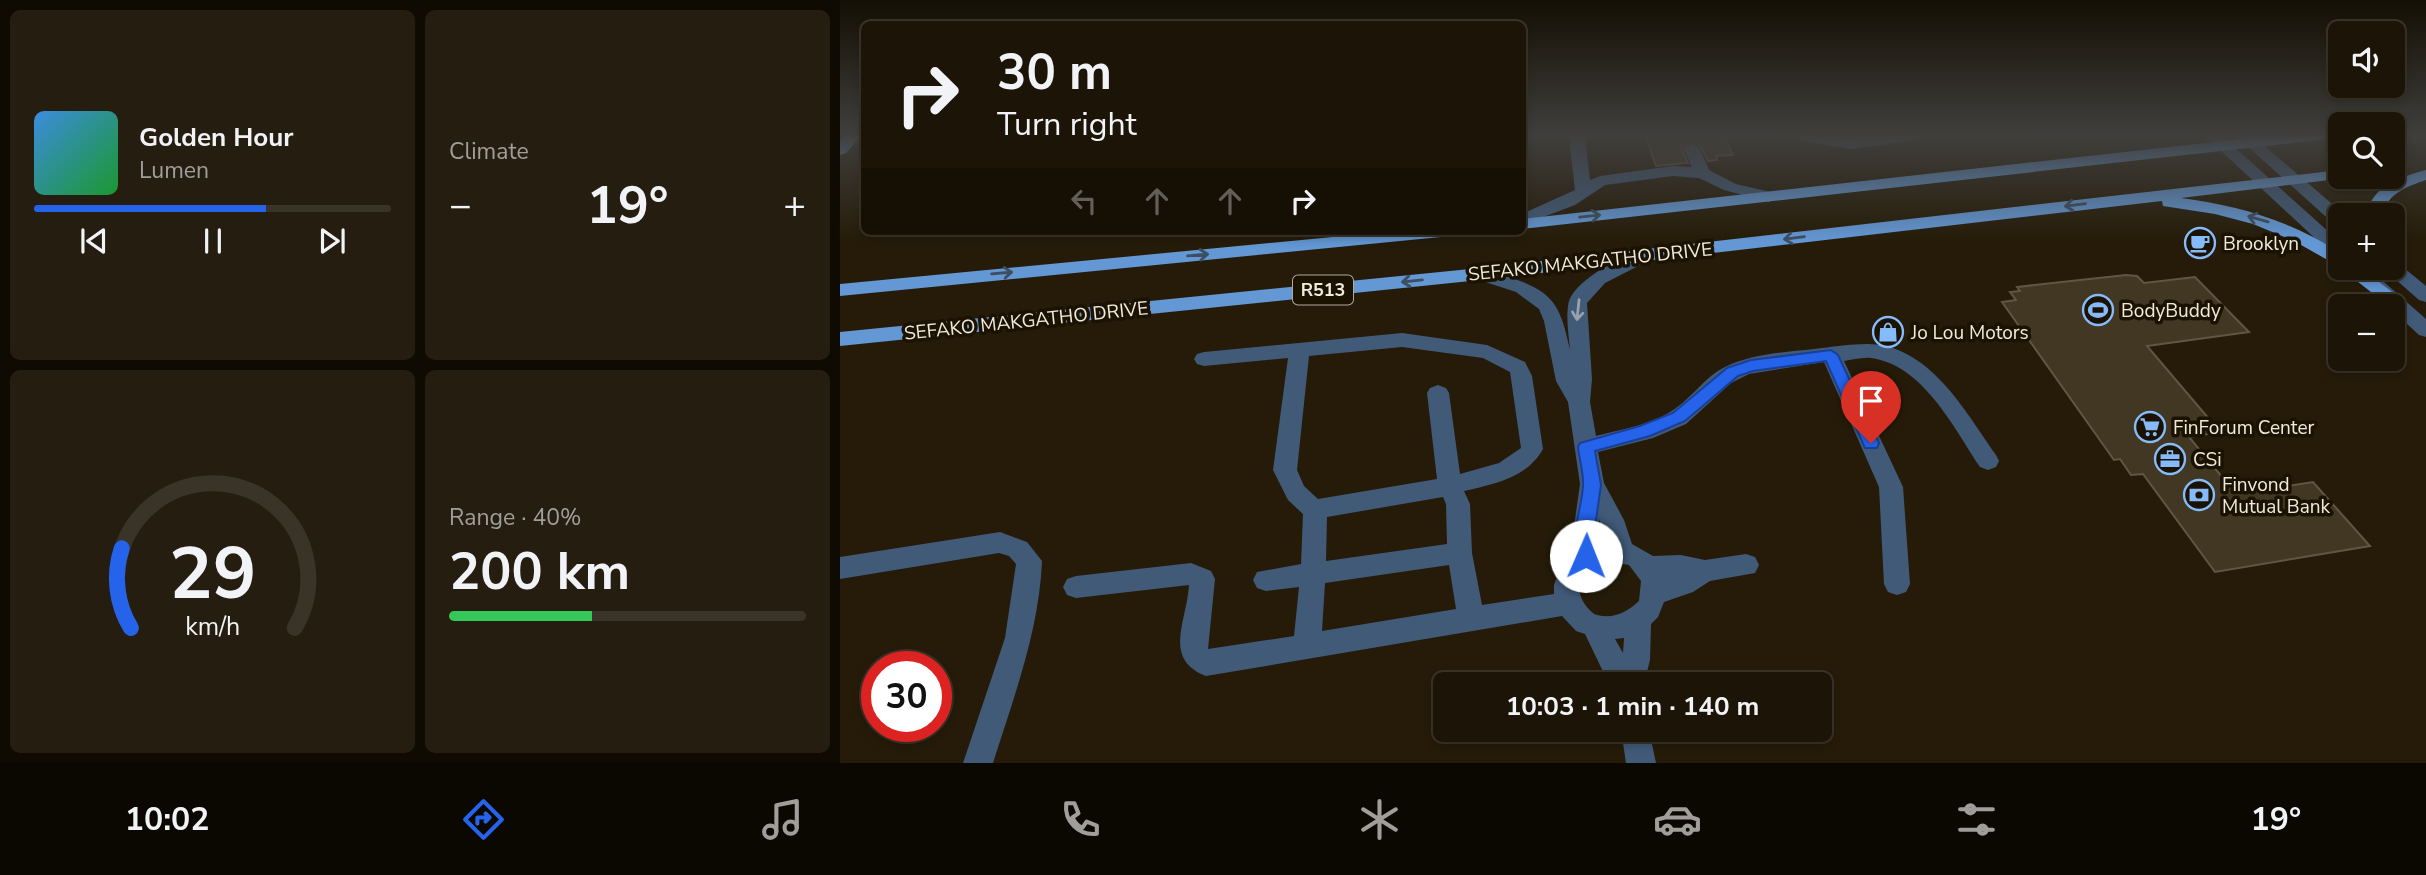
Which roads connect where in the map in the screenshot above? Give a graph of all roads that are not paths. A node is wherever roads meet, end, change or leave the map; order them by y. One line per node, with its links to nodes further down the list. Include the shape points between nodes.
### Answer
1 (1581, 171): 10 (street)
2 (1976, 171): 11 (main road)
3 (2250, 171): 9 (street)
4 (2283, 171): 8 (street)
5 (1702, 173): 10 (street, via 1614,178); 11 (street, via 1730,187)
6 (2426, 174): 13 (main road, via 2404,182)
7 (2328, 176): 8 (main road, SEFAKO MAKGATHO DRIVE / R513)
8 (2294, 180): 9 (main road, SEFAKO MAKGATHO DRIVE / R513); 14 (street)
9 (2264, 183): 12 (main road, SEFAKO MAKGATHO DRIVE / R513); 18 (street)
10 (1583, 192): 15 (street)
11 (1769, 197): 16 (main road, one-way to 11)
12 (2121, 200): 19 (main road, one-way to 12, via 2298,234 2251,217 2193,205); 20 (main road, SEFAKO MAKGATHO DRIVE / R513, one-way to 20)
13 (2377, 203)
14 (2328, 210)
15 (1526, 220)
16 (1526, 222)
17 (1409, 235): 24 (main road, one-way to 17)
18 (2328, 241)
19 (2328, 253)
20 (1646, 256): 21 (main road, SEFAKO MAKGATHO DRIVE / R513); 38 (street, one-way to 38, via 1598,279 1579,299)
21 (1480, 274): 33 (main road, SEFAKO MAKGATHO DRIVE / R513, one-way to 33); 38 (street, via 1523,288 1543,301 1552,314 1566,381)
22 (840, 276): 24 (main road)
23 (2405, 278): 30 (street)
24 (934, 280): 27 (main road)
25 (2366, 280): 28 (main road)
26 (2371, 280): 29 (street)
27 (840, 289)
28 (2387, 294)
29 (2387, 294)
30 (2426, 296)
31 (2405, 311): 32 (street)
32 (2426, 330)
33 (840, 340)
34 (1299, 350): 36 (street); 42 (street, via 1402,340 1487,352 1518,367 1532,449 1528,458); 43 (street, via 1285,470 1291,488)
35 (1831, 355): 39 (street, via 1751,365 1732,372 1679,417 1644,432); 40 (street, via 1888,353 1912,366 1932,382); 53 (street, via 1891,487)
36 (1204, 359)
37 (1438, 393): 42 (street)
38 (1579, 402): 39 (street)
39 (1586, 447): 41 (street)
40 (1989, 461)
41 (1592, 485): 44 (street); 46 (street)
42 (1450, 486): 43 (street); 45 (street, via 1458,504)
43 (1315, 509): 51 (street)
44 (1622, 550): 46 (street); 48 (street)
45 (1460, 553): 51 (street); 58 (street)
46 (1586, 556): 56 (street, via 1576,563 1566,582)
47 (1746, 565): 50 (street)
48 (1649, 567): 50 (street); 55 (street)
49 (840, 568): 64 (street, via 1000,542 1018,548 1029,561 1017,636)
50 (1705, 570): 55 (street, via 1684,584)
51 (1313, 574): 52 (street); 60 (street)
52 (1266, 580)
53 (1897, 584)
54 (1076, 587): 60 (street, via 1191,574 1202,579 1203,594 1193,646 1196,657 1206,663)
55 (1655, 594): 57 (street)
56 (1568, 603): 58 (street); 59 (street)
57 (1639, 618): 59 (street, via 1617,628); 62 (street)
58 (1471, 619): 60 (street)
59 (1594, 625): 61 (street)
60 (1307, 647)
61 (1618, 672)
62 (1633, 672)
63 (1638, 742): 65 (street)
64 (978, 763)
65 (1642, 763)

